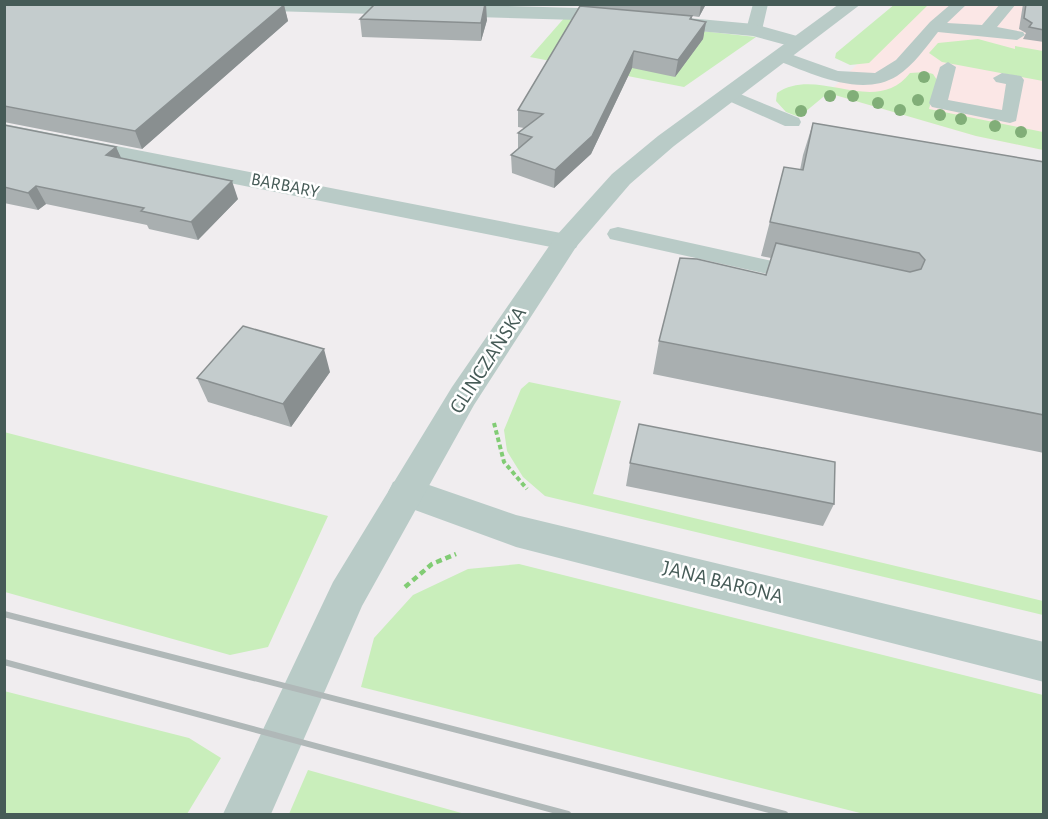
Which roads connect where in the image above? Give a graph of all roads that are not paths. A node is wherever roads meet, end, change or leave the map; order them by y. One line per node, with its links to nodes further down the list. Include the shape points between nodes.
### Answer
1 (240, 4): 7 (street, via 578,14)
2 (761, 4): 7 (lane)
3 (852, 4): 10 (street, GLINCZAŃSKA)
4 (960, 4): 6 (lane)
5 (1015, 5): 8 (lane)
6 (935, 27): 8 (lane); 11 (lane)
7 (754, 30): 10 (street)
8 (986, 30): 9 (lane)
9 (1017, 35)
10 (788, 48): 11 (lane, via 836,76 852,78 884,76); 15 (street, GLINCZAŃSKA)
11 (906, 60): 12 (lane)
12 (945, 78): 13 (lane); 14 (lane, via 938,103 1010,117)
13 (967, 82)
14 (1005, 92)
15 (728, 94): 16 (lane); 19 (street, GLINCZAŃSKA, via 621,179)
16 (792, 122)
17 (4, 132): 19 (street, BARBARY)
18 (618, 234): 20 (lane)
19 (566, 242): 21 (street, GLINCZAŃSKA, via 476,376)
20 (826, 280)
21 (406, 492): 22 (street, JANA BARONA, via 505,527); 23 (street, GLINCZAŃSKA, via 347,595)
22 (1044, 662)
23 (247, 814)

